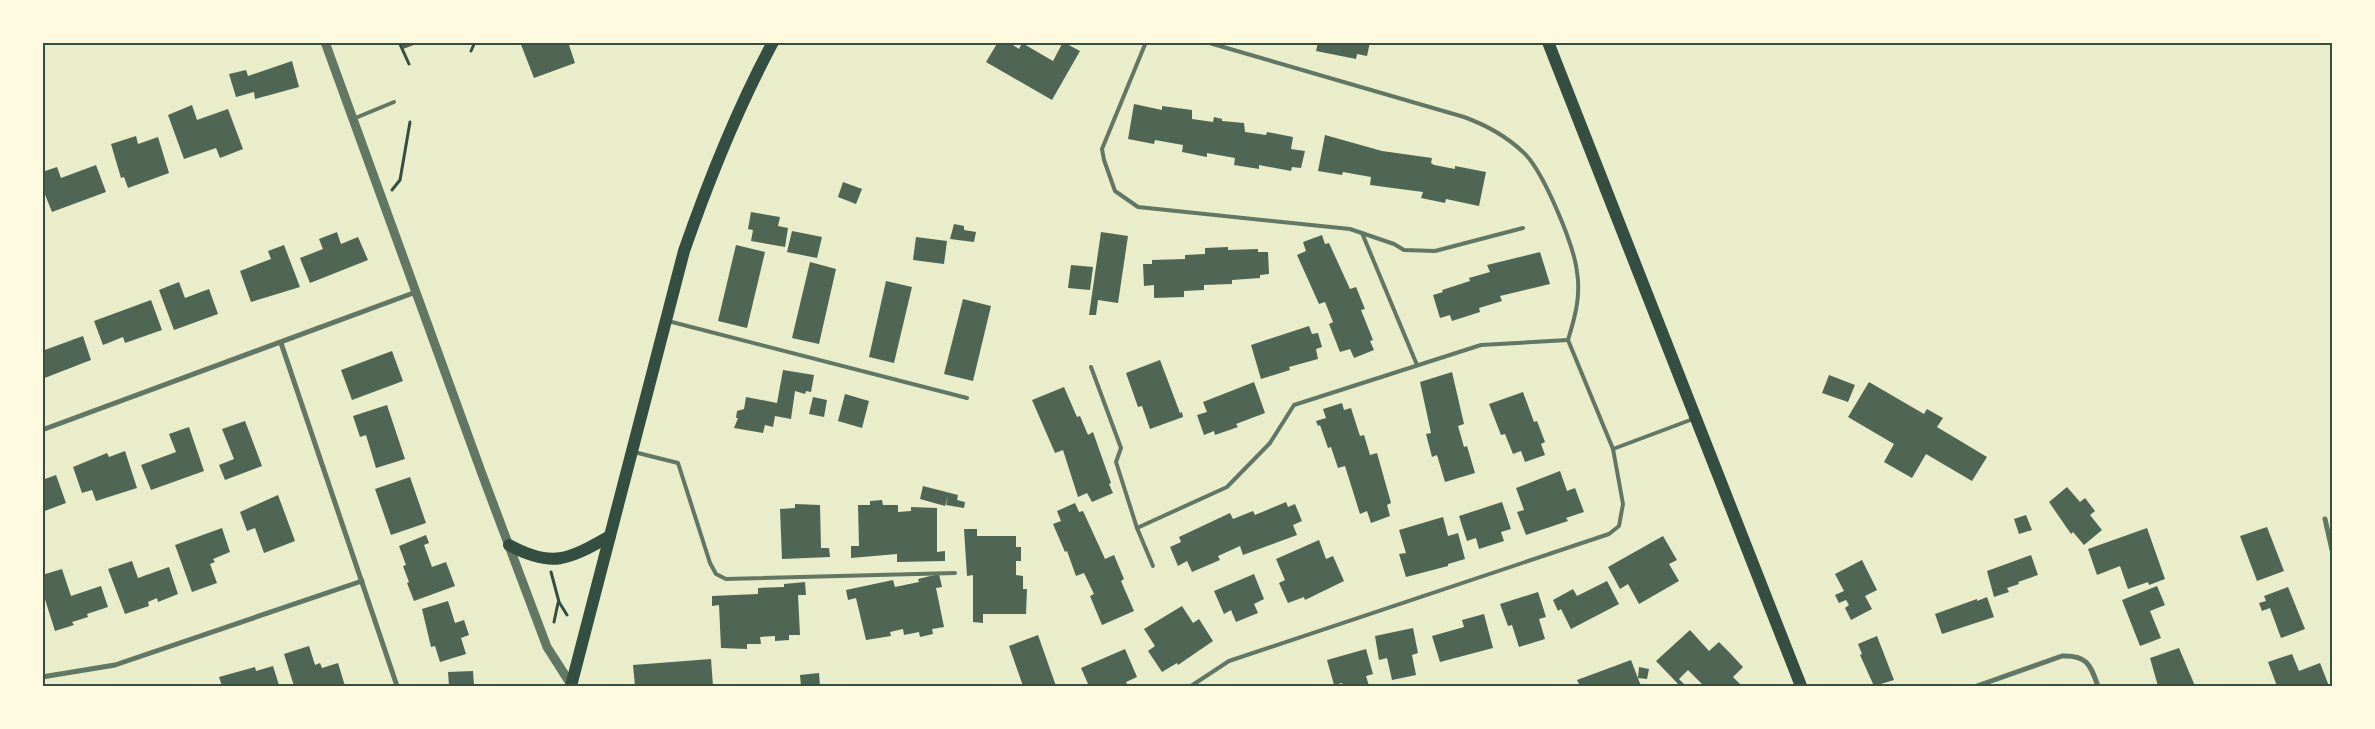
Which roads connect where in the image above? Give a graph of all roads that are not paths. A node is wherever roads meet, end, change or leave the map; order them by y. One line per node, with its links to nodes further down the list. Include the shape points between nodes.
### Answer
1 (325, 42): 7 (street)
2 (773, 42): 11 (main road, via 746,92 684,251)
3 (1146, 42): 9 (lane, via 1102,149 1115,191 1138,207 1350,229)
4 (1206, 42): 12 (lane, via 1464,117 1489,126 1523,152 1538,170 1573,253 1578,273 1577,311)
5 (1548, 42): 17 (main road)
6 (394, 102): 7 (lane)
7 (353, 119): 10 (street)
8 (1523, 228): 9 (lane, via 1435,251 1404,250)
9 (1362, 233): 14 (lane)
10 (416, 292): 13 (street); 24 (street)
11 (666, 321): 16 (lane); 20 (main road)
12 (1568, 340): 14 (lane, via 1481,345); 19 (lane)
13 (281, 343): 18 (street); 28 (street)
14 (1417, 365): 22 (lane, via 1294,405 1270,443 1227,487)
15 (1091, 367): 22 (lane, via 1121,448 1116,462)
16 (967, 398)
17 (1695, 418): 19 (lane); 33 (main road)
18 (42, 430)
19 (1613, 449): 32 (lane, via 1623,504 1619,526 1609,534 1229,661)
20 (632, 452): 23 (main road); 27 (lane, via 678,463 710,564 716,574 726,579)
21 (2325, 519): 25 (street)
22 (1137, 528): 26 (lane)
23 (610, 536): 24 (main road, via 566,557 550,560 530,557); 31 (main road)
24 (509, 545): 31 (street, via 548,646)
25 (2332, 550)
26 (1153, 566)
27 (955, 572)
28 (362, 581): 29 (street, via 115,665); 30 (street)
29 (42, 677)
30 (397, 686)
31 (572, 686)
32 (1191, 686)
33 (1801, 686)
34 (1977, 686): 35 (street, via 2062,656 2082,657)
35 (2098, 686)

